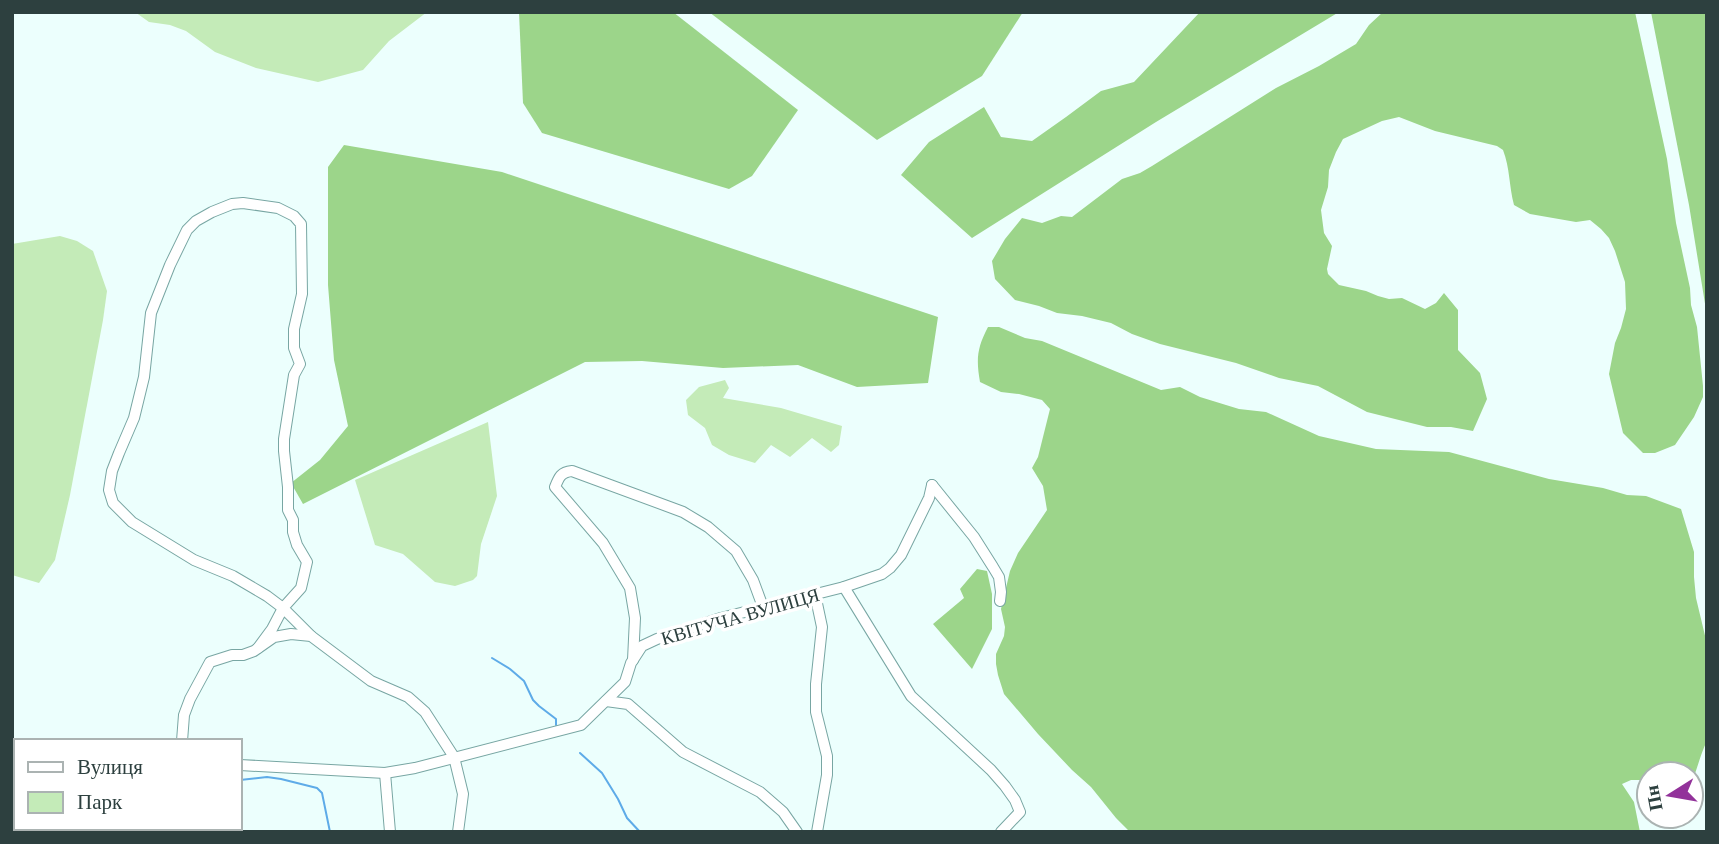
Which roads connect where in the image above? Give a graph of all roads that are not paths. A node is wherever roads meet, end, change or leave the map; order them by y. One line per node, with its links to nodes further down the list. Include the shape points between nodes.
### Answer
1 (844, 587): 2 (street, КВІТУЧА ВУЛИЦЯ); 3 (street, КВІТУЧА ВУЛИЦЯ, via 882,574 897,561 932,485 999,577); 14 (street, via 911,696 990,770 1015,800 1020,812)
2 (815, 594): 4 (street, КВІТУЧА ВУЛИЦЯ); 18 (street, via 822,627 816,712 827,756)
3 (1000, 601)
4 (763, 607): 8 (street, КВІТУЧА ВУЛИЦЯ, via 657,639 642,646); 8 (street, via 736,551 708,527 683,512 564,472 555,487 603,543 631,588)
5 (283, 608): 5 (street, via 301,588 307,562 297,545 288,510 284,439 294,375 300,364 294,348 302,294 300,224 278,208 232,204 195,221 170,265 151,313 137,408 109,490 114,503 132,522); 6 (street); 7 (street)
6 (311, 636): 7 (street, via 291,634); 11 (street, via 371,681 408,697 425,712)
7 (258, 648): 10 (street, via 211,662 184,715)
8 (633, 661): 9 (street, КВІТУЧА ВУЛИЦЯ, via 625,682)
9 (606, 701): 11 (street, КВІТУЧА ВУЛИЦЯ, via 582,725); 17 (street, via 628,705 683,752 760,792)
10 (182, 739)
11 (454, 757): 13 (street, КВІТУЧА ВУЛИЦЯ); 16 (street, via 463,794)
12 (242, 765): 13 (street, КВІТУЧА ВУЛИЦЯ)
13 (385, 773): 15 (street)
14 (1003, 830)
15 (390, 832)
16 (458, 832)
17 (797, 832)
18 (817, 832)

